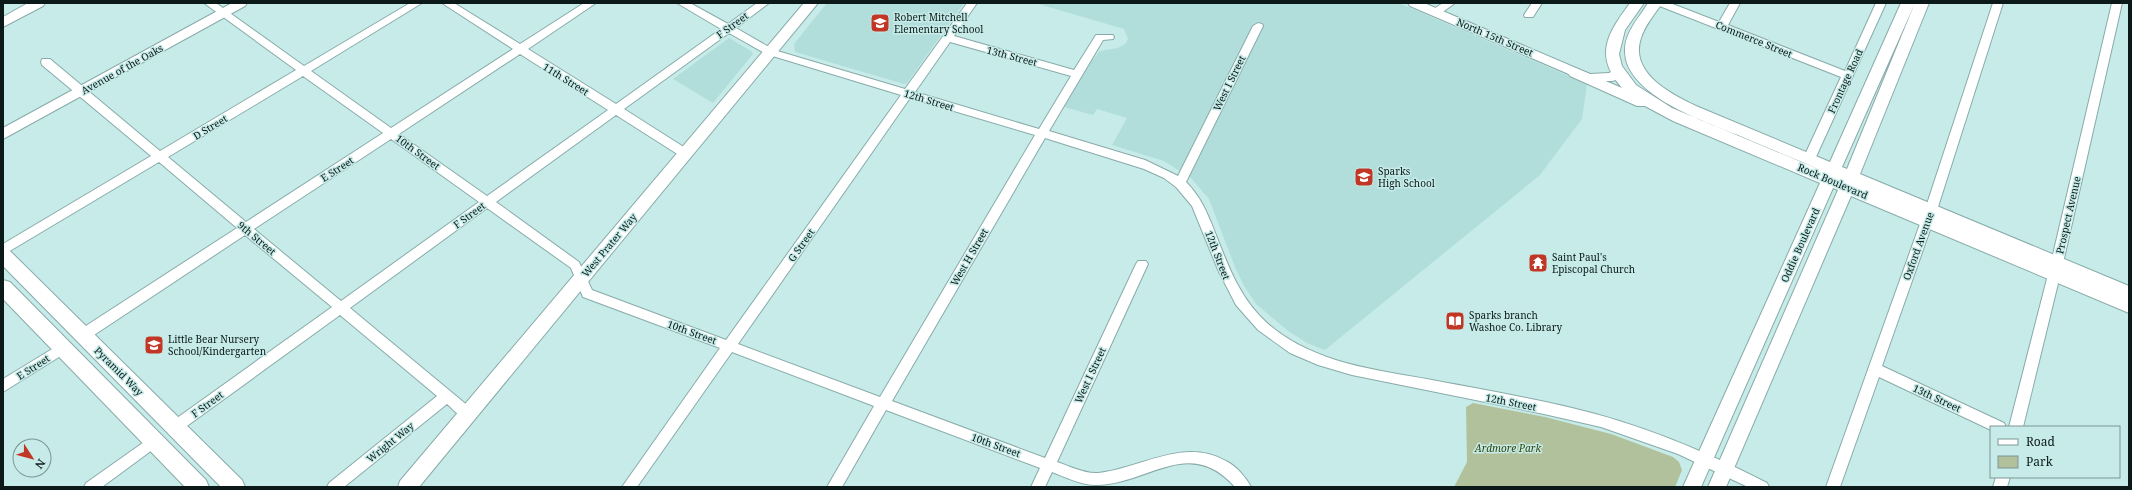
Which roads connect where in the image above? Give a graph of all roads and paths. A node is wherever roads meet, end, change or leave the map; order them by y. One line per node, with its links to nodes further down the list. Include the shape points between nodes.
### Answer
1 (26, 3): 27 (main road)
2 (38, 3): 28 (main road)
3 (209, 3): 25 (street, 10th Street)
4 (241, 3): 25 (street, Avenue of the Oaks)
5 (417, 3): 38 (street, D Street)
6 (447, 3): 34 (street, 11th Street)
7 (591, 3): 34 (street, E Street)
8 (682, 3): 31 (street, 12th Street)
9 (764, 3): 31 (street, F Street)
10 (811, 3): 35 (main road, West Prater Way)
11 (972, 3): 33 (street, G Street)
12 (1414, 3): 24 (street, North 15th Street)
13 (1450, 3): 24 (street)
14 (1537, 3): 26 (street)
15 (1637, 3): 39 (main road, Rock Boulevard, via 1614,39 1612,54)
16 (1655, 3): 37 (main road, Rock Boulevard, via 1633,39 1632,53)
17 (1661, 3): 30 (street, Commerce Street)
18 (1735, 3): 30 (street)
19 (1882, 3): 42 (street, Frontage Road)
20 (1908, 3): 53 (main road, Oddie Boulevard)
21 (1922, 3): 54 (main road, Oddie Boulevard)
22 (1998, 3): 57 (street, Oxford Avenue)
23 (2117, 3): 62 (street, Prospect Avenue)
24 (1436, 12): 40 (street, North 15th Street)
25 (223, 13): 38 (street, 10th Street); 43 (street, Avenue of the Oaks)
26 (1529, 15)
27 (3, 16)
28 (3, 23)
29 (1258, 26): 55 (street, West I Street)
30 (1722, 26): 42 (street, Commerce Street)
31 (727, 29): 35 (street, 12th Street); 45 (street, F Street)
32 (1109, 37): 41 (street, West H Street, via 1100,37)
33 (947, 38): 41 (street, 13th Street); 44 (street, G Street)
34 (520, 49): 45 (street, 11th Street); 47 (street, E Street)
35 (770, 52): 44 (street, 12th Street); 50 (main road, West Prater Way)
36 (46, 62): 43 (street, 9th Street)
37 (1638, 69): 39 (street, North 15th Street); 52 (main road, Rock Boulevard, via 1656,90 1676,103)
38 (305, 70): 47 (street, 10th Street); 51 (street, D Street)
39 (1618, 72): 40 (street, North 15th Street, via 1612,77 1597,79); 46 (main road, Rock Boulevard, via 1632,89)
40 (1575, 73): 46 (main road)
41 (1077, 74): 49 (street, West H Street)
42 (1848, 76): 52 (street, Frontage Road)
43 (81, 91): 48 (street, Avenue of the Oaks); 51 (street, 9th Street)
44 (908, 94): 49 (street, 12th Street); 69 (street, G Street)
45 (615, 110): 50 (street, 11th Street); 56 (street, F Street)
46 (1663, 111): 53 (main road, Rock Boulevard)
47 (392, 133): 56 (street, 10th Street); 58 (street, E Street)
48 (3, 134)
49 (1041, 134): 55 (street, 12th Street, via 1139,162); 74 (street, West H Street)
50 (686, 154): 63 (main road, West Prater Way)
51 (161, 156): 58 (street, 9th Street); 59 (street, D Street)
52 (1809, 159): 53 (main road, Rock Boulevard)
53 (1832, 174): 54 (main road, Rock Boulevard); 80 (main road, Oddie Boulevard)
54 (1849, 181): 57 (main road, Rock Boulevard); 82 (main road, Oddie Boulevard)
55 (1180, 183): 80 (street, 12th Street, via 1197,204 1225,276 1238,300 1258,323 1296,349 1347,369 1593,419)
56 (487, 202): 63 (street, 10th Street, via 575,265); 67 (street, F Street)
57 (1929, 216): 62 (main road, Rock Boulevard); 71 (street, Oxford Avenue)
58 (245, 228): 67 (street, 9th Street); 68 (street, E Street)
59 (3, 250)
60 (3, 256): 68 (main road, Pyramid Way)
61 (1142, 264): 81 (street, West I Street)
62 (2055, 268): 65 (main road, Rock Boulevard); 66 (main road, Rock Boulevard); 77 (street, Prospect Avenue)
63 (581, 278): 69 (street, 10th Street, via 587,293); 75 (main road, West Prater Way)
64 (3, 287): 70 (main road)
65 (2129, 293)
66 (2129, 306)
67 (340, 308): 73 (street, 9th Street); 78 (street, F Street)
68 (83, 335): 78 (main road, Pyramid Way)
69 (729, 346): 74 (street, 10th Street); 88 (street, G Street)
70 (62, 348): 72 (street, E Street); 79 (main road)
71 (1875, 369): 76 (street, 13th Street); 95 (street, Oxford Avenue)
72 (3, 386)
73 (446, 397): 75 (street, 9th Street); 86 (street, Wright Way)
74 (883, 403): 81 (street, 10th Street); 89 (street, West H Street)
75 (468, 414): 87 (main road, West Prater Way)
76 (1997, 426)
77 (2016, 426)
78 (175, 427): 85 (main road, Pyramid Way)
79 (154, 441): 83 (street); 84 (main road)
80 (1705, 459): 82 (street, 12th Street); 92 (main road, Oddie Boulevard)
81 (1048, 465): 90 (street, West I Street); 91 (street, 10th Street, via 1097,480 1178,457 1194,455 1222,465 1236,475)
82 (1725, 469): 93 (main road, Oddie Boulevard); 94 (street, 12th Street)
83 (91, 487)
84 (199, 487)
85 (235, 487)
86 (334, 487)
87 (407, 487)
88 (629, 487)
89 (834, 487)
90 (1038, 487)
91 (1244, 487)
92 (1692, 487)
93 (1717, 487)
94 (1762, 487)
95 (1833, 487)

